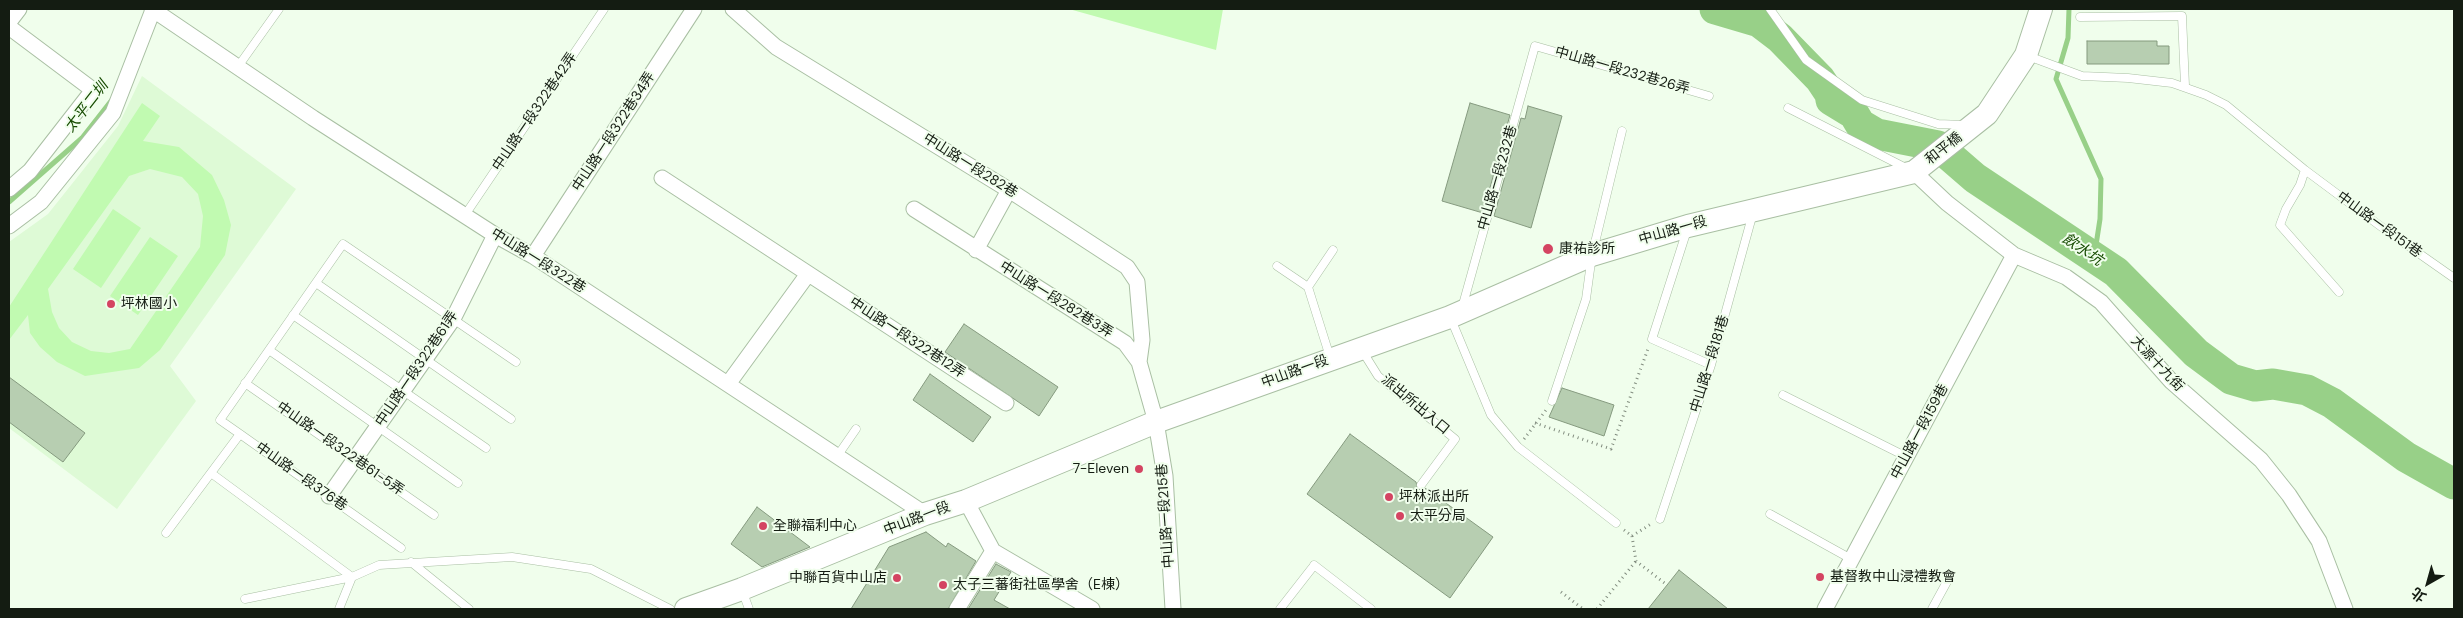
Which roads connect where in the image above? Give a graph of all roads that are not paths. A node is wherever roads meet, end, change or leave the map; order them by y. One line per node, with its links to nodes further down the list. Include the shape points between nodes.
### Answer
1 (19, 9): 10 (street)
2 (153, 9): 14 (street, 中山路一段322巷); 28 (street, via 113,113 41,202)
3 (279, 9): 14 (lane)
4 (604, 9): 27 (lane, 中山路一段322巷42弄)
5 (694, 9): 35 (street, 中山路一段322巷34弄)
6 (734, 9): 24 (street, 中山路一段282巷, via 776,47)
7 (1770, 9): 18 (lane, via 1806,60 1862,100 1938,124)
8 (2041, 9): 13 (main road)
9 (2080, 18): 15 (lane, via 2182,16)
10 (9, 22)
11 (9, 27): 23 (street, via 93,90 30,171)
12 (1535, 46): 16 (lane, 中山路一段232巷26弄); 42 (lane, 中山路一段232巷)
13 (2026, 55): 15 (lane, 中山路一段151巷, via 2082,76); 18 (main road, via 1987,114)
14 (237, 68): 27 (street, 中山路一段322巷)
15 (2185, 86): 20 (lane, 中山路一段151巷, via 2226,105)
16 (1709, 96)
17 (1788, 108): 21 (lane)
18 (1973, 126): 21 (main road, 和平橋)
19 (1622, 131): 33 (lane)
20 (2304, 170): 38 (lane, 中山路一段151巷); 41 (lane, via 2280,225)
21 (1914, 172): 26 (main road, 中山路一段); 34 (street, 大源十九街, via 1947,203)
22 (662, 178): 37 (street, 中山路一段322巷12弄)
23 (9, 189)
24 (1008, 190): 31 (street); 50 (street, 中山路一段282巷, via 1127,267 1137,282 1142,340)
25 (914, 209): 31 (street, 中山路一段282巷3弄)
26 (1754, 209): 29 (main road, 中山路一段); 51 (lane, 中山路一段181巷)
27 (465, 215): 30 (street, 中山路一段322巷)
28 (9, 226)
29 (1688, 226): 33 (main road, 中山路一段); 51 (lane, via 1652,339)
30 (495, 235): 35 (street, 中山路一段322巷); 44 (street, 中山路一段322巷61弄)
31 (976, 250): 50 (street, 中山路一段282巷3弄, via 1125,343)
32 (1333, 250): 40 (lane)
33 (1592, 254): 42 (main road, 中山路一段); 56 (lane, via 1586,299)
34 (2014, 255): 65 (street, 中山路一段159巷); 97 (street, 大源十九街, via 2066,276 2101,302 2171,382 2261,460 2319,541)
35 (533, 256): 53 (street, 中山路一段322巷)
36 (1277, 266): 40 (lane)
37 (808, 274): 53 (street); 57 (street, 中山路一段322巷12弄)
38 (2454, 278)
39 (316, 283): 43 (lane); 44 (lane, via 343,244); 47 (lane)
40 (1308, 287): 48 (lane)
41 (2339, 292)
42 (1456, 314): 45 (main road, 中山路一段); 76 (lane, via 1491,415 1518,447)
43 (293, 315): 46 (lane); 54 (lane)
44 (453, 319): 47 (street, 中山路一段322巷61弄); 49 (lane)
45 (1360, 348): 48 (main road, 中山路一段); 69 (lane, 派出所出入口, via 1378,376 1455,439)
46 (269, 350): 52 (lane); 60 (lane)
47 (426, 359): 54 (street, 中山路一段322巷61弄); 58 (lane)
48 (1330, 359): 59 (main road, 中山路一段)
49 (516, 362)
50 (1139, 362): 59 (street, 中山路一段282巷3弄)
51 (1711, 365): 75 (lane, 中山路一段181巷)
52 (245, 383): 62 (lane, via 220,420); 66 (lane, 中山路一段322巷61-5弄)
53 (728, 384): 64 (street, 中山路一段322巷)
54 (403, 391): 60 (street, 中山路一段322巷61弄); 63 (lane)
55 (1783, 395): 65 (lane)
56 (1552, 401)
57 (1006, 403)
58 (511, 419)
59 (1156, 422): 71 (main road, 中山路一段); 92 (street, 中山路一段215巷, via 1165,476)
60 (378, 427): 66 (street, 中山路一段322巷61弄); 68 (lane)
61 (856, 428): 64 (lane)
62 (240, 434): 67 (lane, 中山路一段376巷); 70 (lane, 中山路一段376巷)
63 (486, 448)
64 (838, 456): 72 (street, 中山路一段322巷)
65 (1907, 456): 80 (street, 中山路一段159巷)
66 (355, 460): 70 (street, 中山路一段322巷61弄); 74 (lane, 中山路一段322巷61-5弄)
67 (211, 473): 77 (lane, 中山路一段376巷); 82 (lane)
68 (458, 483)
69 (1421, 486)
70 (329, 496): 78 (lane, 中山路一段376巷)
71 (966, 501): 72 (main road, 中山路一段); 79 (street)
72 (925, 514): 85 (main road, 中山路一段)
73 (1770, 514): 80 (lane)
74 (434, 516)
75 (1660, 519)
76 (1616, 523)
77 (166, 533)
78 (401, 548)
79 (993, 551): 90 (street); 91 (street)
80 (1853, 560): 95 (street, 中山路一段159巷)
81 (411, 562): 82 (lane, via 379,565); 87 (lane); 88 (lane, via 512,557 591,569)
82 (352, 577): 84 (lane); 86 (lane)
83 (1949, 578): 96 (lane)
84 (244, 598)
85 (746, 599): 89 (main road, 中山路一段)
86 (339, 609)
87 (469, 609)
88 (670, 609)
89 (686, 609)
90 (957, 609)
91 (1092, 609)
92 (1173, 609)
93 (1280, 609): 94 (lane, via 1313,567)
94 (1371, 609)
95 (1825, 609)
96 (1932, 609)
97 (2345, 609)

